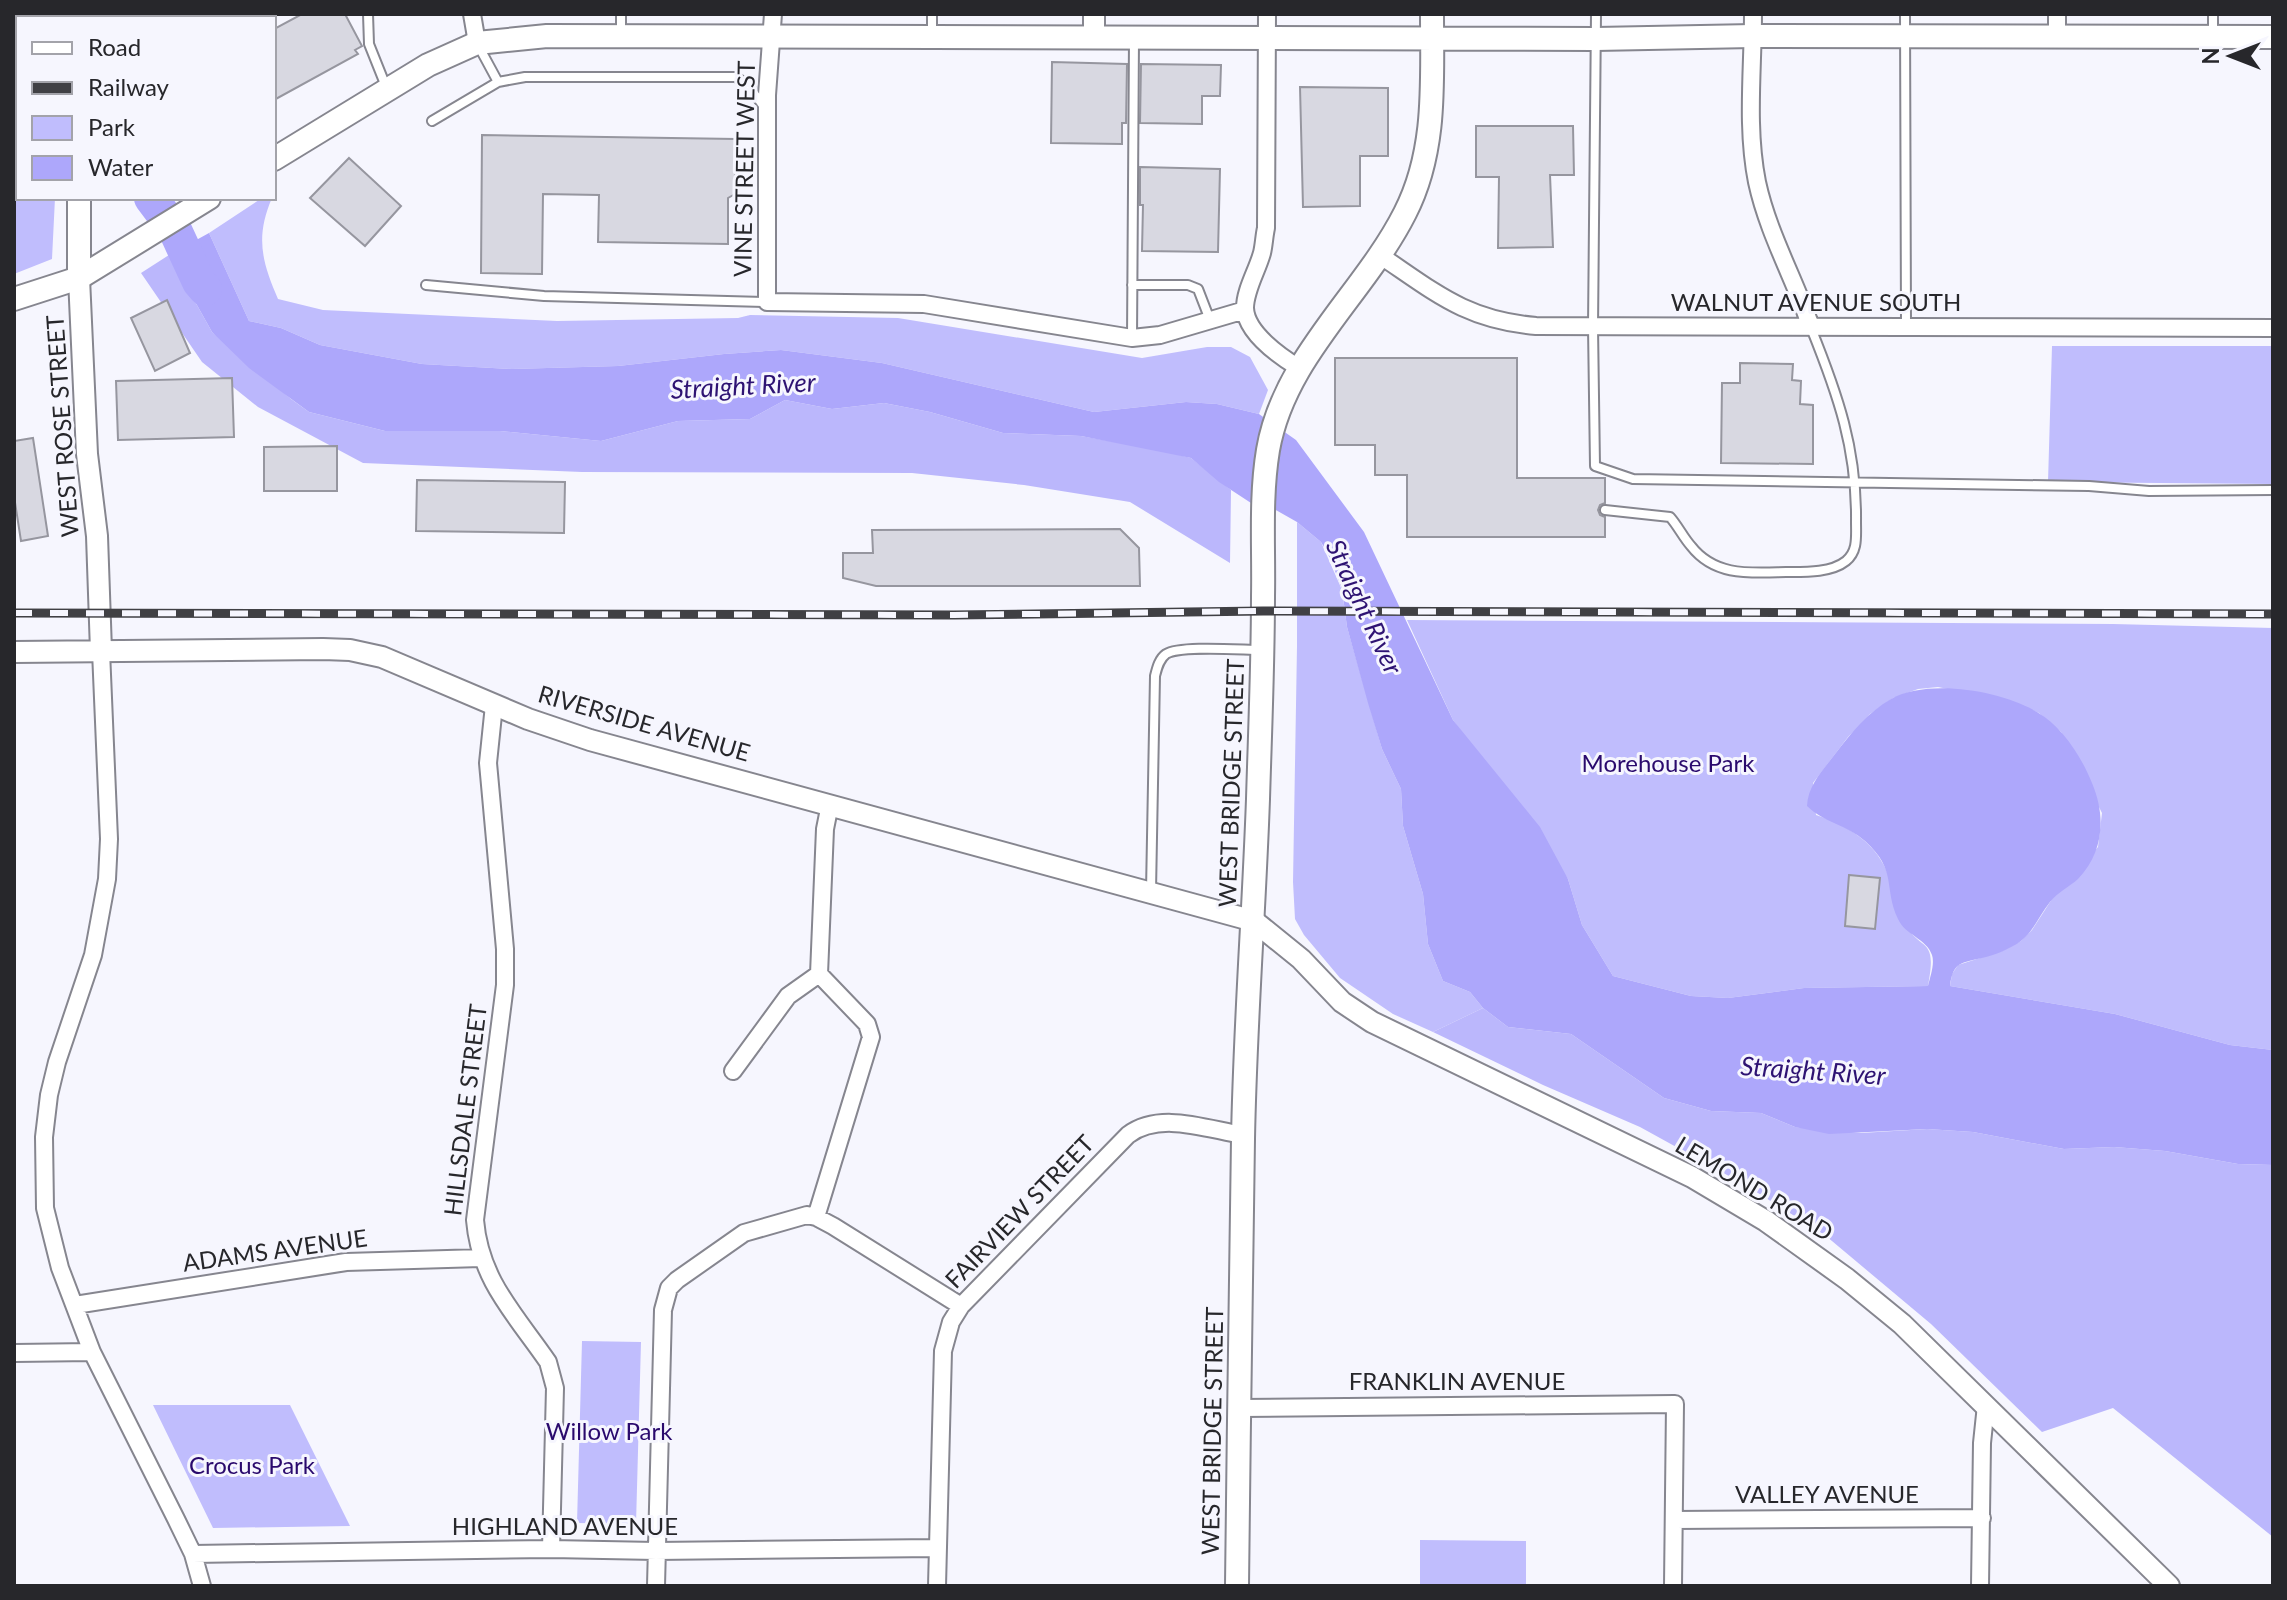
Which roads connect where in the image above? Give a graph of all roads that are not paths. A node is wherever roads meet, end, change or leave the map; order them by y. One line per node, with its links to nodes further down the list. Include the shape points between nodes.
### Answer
1 (368, 14): 23 (lane, via 369,44)
2 (472, 14): 21 (street)
3 (773, 14): 14 (street, VINE STREET WEST)
4 (1267, 14): 18 (street)
5 (1432, 14): 19 (main road, WEST BRIDGE STREET)
6 (1596, 14): 20 (lane)
7 (2213, 14): 16 (lane)
8 (621, 25): 14 (main road); 21 (main road)
9 (932, 25): 10 (main road); 14 (main road)
10 (1094, 25): 15 (main road)
11 (1753, 25): 12 (main road); 20 (main road); 38 (street, via 1757,180 1770,228)
12 (1905, 25): 13 (main road); 39 (lane)
13 (2057, 25): 16 (main road)
14 (772, 37): 24 (street, VINE STREET WEST)
15 (1134, 37): 18 (main road); 32 (lane)
16 (2213, 37): 17 (main road)
17 (2273, 37)
18 (1267, 38): 19 (main road); 35 (street, via 1266,228)
19 (1432, 38): 20 (main road); 29 (main road, WEST BRIDGE STREET, via 1426,153 1405,214)
20 (1596, 39): 37 (lane)
21 (477, 43): 22 (lane); 23 (main road)
22 (498, 82): 24 (lane, via 525,77 736,77); 25 (lane)
23 (387, 90): 26 (main road)
24 (767, 111): 34 (street, VINE STREET WEST)
25 (432, 121)
26 (276, 158)
27 (79, 200): 30 (main road, WEST ROSE STREET)
28 (206, 200): 30 (main road)
29 (1378, 254): 37 (street, WALNUT AVENUE SOUTH, via 1477,316 1506,323); 42 (main road, WEST BRIDGE STREET)
30 (79, 278): 33 (main road); 47 (street, WEST ROSE STREET)
31 (426, 285): 34 (lane, via 544,296)
32 (1132, 285): 36 (lane, via 1198,289); 41 (lane)
33 (14, 299)
34 (767, 302): 41 (street, via 924,304)
35 (1245, 310): 36 (street); 42 (street, via 1258,335)
36 (1211, 320): 41 (street)
37 (1593, 327): 38 (street, WALNUT AVENUE SOUTH); 43 (lane, via 1595,466 1633,479)
38 (1811, 327): 39 (street, WALNUT AVENUE SOUTH); 43 (lane, via 1837,395)
39 (1906, 327): 40 (street, WALNUT AVENUE SOUTH)
40 (2273, 328)
41 (1132, 338)
42 (1299, 368): 46 (main road, WEST BRIDGE STREET, via 1267,455)
43 (1856, 483): 44 (lane); 45 (lane, via 1856,549 1847,561 1823,569 1734,572 1702,559 1670,517)
44 (2273, 490)
45 (1605, 510)
46 (1262, 650): 51 (lane, via 1178,650 1158,665); 52 (main road, WEST BRIDGE STREET)
47 (101, 651): 48 (street, RIVERSIDE AVENUE); 49 (street, RIVERSIDE AVENUE, via 350,650 382,657); 58 (street, via 107,879 93,955 57,1062 44,1137 45,1208)
48 (14, 652)
49 (494, 705): 50 (street, RIVERSIDE AVENUE, via 590,740); 57 (street, HILLSDALE STREET, via 488,763 505,985 475,1220)
50 (830, 804): 51 (street, RIVERSIDE AVENUE); 53 (street)
51 (1151, 891): 52 (street, RIVERSIDE AVENUE)
52 (1254, 921): 55 (main road, WEST BRIDGE STREET); 62 (street, LEMOND ROAD, via 1342,1002 1372,1022 1692,1177 1766,1221 1902,1324)
53 (819, 974): 54 (street, via 788,996); 56 (street, via 867,1024 871,1037)
54 (733, 1071)
55 (1243, 1135): 59 (street, FAIRVIEW STREET, via 1168,1122 1139,1127); 63 (main road, WEST BRIDGE STREET)
56 (816, 1217): 59 (street); 68 (street, via 799,1216 744,1233 669,1288 663,1310)
57 (481, 1258): 58 (street, ADAMS AVENUE, via 346,1262); 67 (street, HILLSDALE STREET, via 553,1375)
58 (75, 1305): 60 (street)
59 (961, 1306): 66 (street, FAIRVIEW STREET, via 943,1351)
60 (92, 1352): 61 (street); 69 (street)
61 (14, 1353)
62 (1986, 1405): 64 (street); 76 (street, LEMOND ROAD)
63 (1240, 1408): 65 (street, FRANKLIN AVENUE, via 1675,1404); 73 (main road, WEST BRIDGE STREET)
64 (1982, 1518): 65 (street, VALLEY AVENUE); 75 (street)
65 (1674, 1520): 74 (street)
66 (937, 1548): 68 (street, HIGHLAND AVENUE); 72 (street, FAIRVIEW STREET)
67 (551, 1549): 68 (street, HIGHLAND AVENUE); 69 (street, HIGHLAND AVENUE)
68 (656, 1551): 71 (street)
69 (193, 1554): 70 (street)
70 (202, 1586)
71 (656, 1586)
72 (937, 1586)
73 (1237, 1586)
74 (1673, 1586)
75 (1980, 1586)
76 (2169, 1586)

